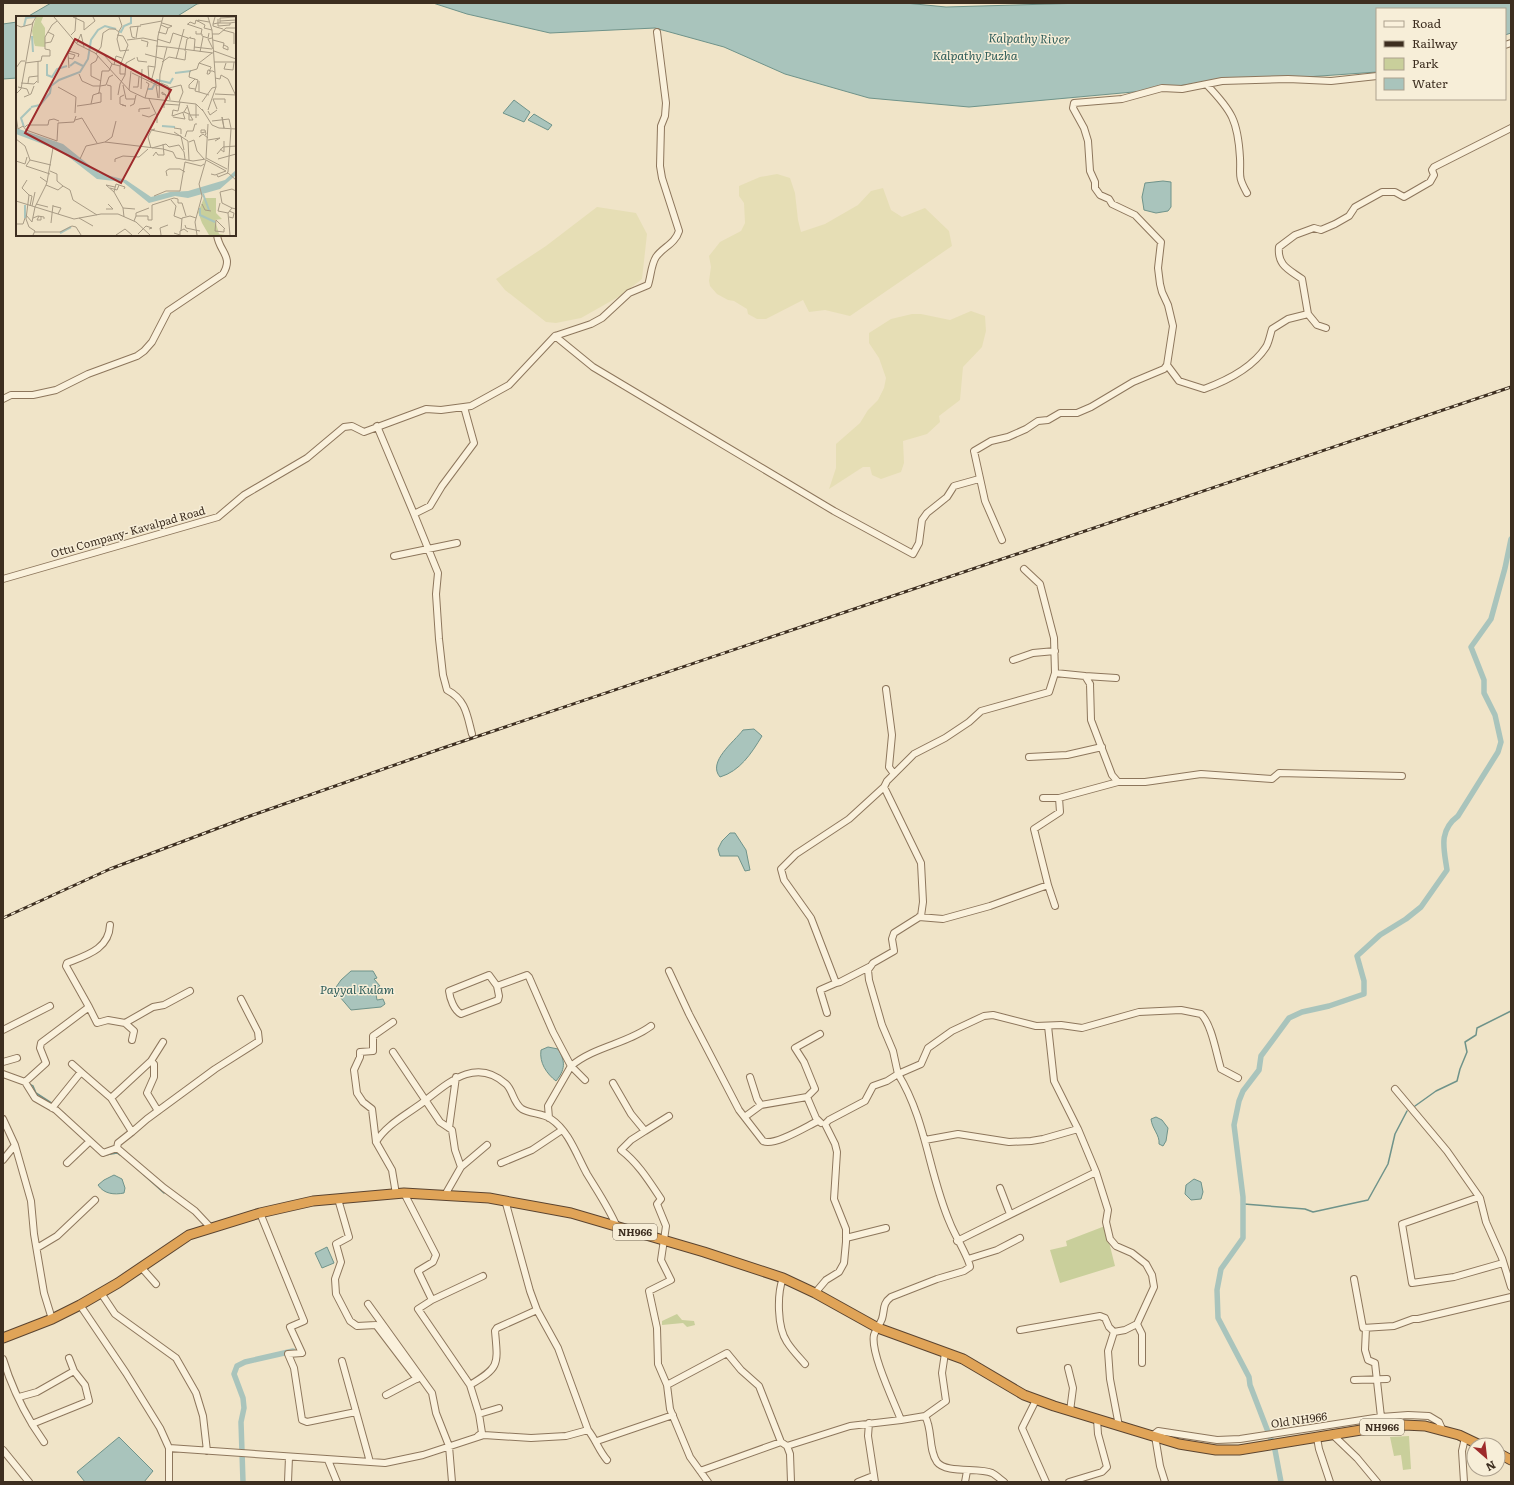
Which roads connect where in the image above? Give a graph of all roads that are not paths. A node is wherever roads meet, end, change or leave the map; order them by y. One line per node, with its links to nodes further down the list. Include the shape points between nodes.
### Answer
1 (657, 32): 9 (street, via 666,103 661,126 660,166 679,231 677,238 656,258 648,285 629,293 602,318)
2 (1376, 76): 3 (street, via 1330,81 1222,81)
3 (1207, 85): 5 (street, via 1226,105 1234,120 1240,158 1239,180); 10 (street, via 1182,89 1162,88 1122,99 1073,104 1088,140 1090,171 1095,188 1100,195 1135,215 1161,242 1158,268 1160,284 1173,326)
4 (1511, 128): 7 (street, via 1434,167 1434,175 1430,182 1404,197 1395,192 1382,192 1355,207 1349,216 1335,224 1296,235 1279,247 1278,253 1286,270 1302,279)
5 (1246, 193)
6 (217, 236): 11 (street, via 228,267 223,274 168,311 152,342 144,351 56,390)
7 (1308, 314): 8 (street, via 1317,325); 10 (street, via 1274,324 1267,345 1256,360 1204,390 1179,381)
8 (1326, 328)
9 (555, 336): 12 (street, Ottu Company- Kavalpad Road, via 508,385 471,406); 14 (street, via 593,367 913,554 919,543 922,520 927,513 939,504 954,486)
10 (1167, 365): 14 (street, via 1164,369 1133,382 1091,407 1078,412 1060,413 1008,437 991,440 974,451)
11 (3, 399)
12 (464, 407): 13 (street, Ottu Company- Kavalpad Road, via 426,409); 15 (street, via 474,443 430,506)
13 (377, 426): 15 (street); 21 (street, Ottu Company- Kavalpad Road, via 364,432 352,426 344,428 307,458 244,495 218,517)
14 (979, 479): 16 (street, via 984,501)
15 (414, 514): 18 (street)
16 (1002, 540)
17 (457, 543): 18 (street)
18 (427, 548): 19 (street); 28 (street, via 438,573 436,594 443,675 448,690 458,695 464,707)
19 (394, 556)
20 (1024, 569): 22 (street, via 1040,584)
21 (3, 579)
22 (1055, 651): 23 (street, via 1033,653); 24 (street)
23 (1013, 660)
24 (1055, 673): 25 (street); 31 (street, via 1049,692 981,711 945,738 914,754)
25 (1085, 676): 26 (street); 29 (street, via 1090,684 1091,720)
26 (1116, 678)
27 (886, 689): 31 (street, via 892,735 889,766)
28 (472, 734)
29 (1102, 747): 30 (street, via 1067,755); 33 (street, via 1112,775)
30 (1029, 757)
31 (894, 774): 34 (street)
32 (1402, 776): 33 (street, via 1279,773 1272,779 1201,774 1145,782)
33 (1118, 782): 36 (street)
34 (884, 787): 39 (street, via 920,858 923,910); 43 (street, via 849,819 796,854 782,869 784,880 811,918)
35 (1043, 798): 36 (street)
36 (1059, 798): 37 (street, via 1060,812 1034,829)
37 (1048, 886): 38 (street); 39 (street, via 990,906 943,918)
38 (1055, 906)
39 (919, 918): 41 (street, via 894,933 894,951)
40 (110, 925): 48 (street, via 110,936 106,941 92,952 67,963 66,966)
41 (869, 967): 43 (street); 66 (street, via 867,974 882,1025 893,1051)
42 (669, 971): 81 (street, via 689,1014 740,1110)
43 (836, 982): 49 (street, via 820,990)
44 (497, 986): 44 (street, via 489,975 449,991 449,995 457,1012 461,1014 498,1000); 63 (street, via 527,975 530,977 553,1032)
45 (190, 991): 51 (street)
46 (241, 999): 79 (street, via 258,1032 259,1041)
47 (50, 1006): 54 (street)
48 (89, 1007): 51 (street, via 97,1022 108,1020); 71 (street, via 41,1043 40,1048 46,1063)
49 (827, 1013)
50 (392, 1022): 93 (street, via 373,1036 373,1051 360,1052 354,1070 357,1093 372,1109)
51 (125, 1023): 56 (street, via 134,1031)
52 (651, 1026): 63 (street, via 641,1033 603,1047)
53 (1048, 1026): 66 (street, via 1031,1025 993,1015 984,1016 952,1031 928,1048 921,1064); 69 (street, via 1066,1025 1082,1028 1154,1010 1181,1010 1201,1014 1206,1020 1221,1068); 87 (street, via 1054,1081)
54 (3, 1030)
55 (820, 1034): 74 (street, via 794,1048 804,1062 815,1088)
56 (132, 1040)
57 (162, 1042): 60 (street)
58 (393, 1052): 76 (street)
59 (17, 1058): 61 (street)
60 (151, 1061): 75 (street); 79 (street, via 154,1064 154,1077 147,1092)
61 (3, 1062)
62 (72, 1064): 64 (street)
63 (571, 1066): 70 (street); 82 (street, via 548,1106)
64 (81, 1072): 75 (street); 78 (street)
65 (3, 1074): 71 (street)
66 (898, 1074): 85 (street, via 873,1086 865,1101); 91 (street, via 909,1095)
67 (456, 1077): 76 (street); 82 (street, via 477,1072 495,1075 508,1085 514,1100 522,1109); 86 (street)
68 (750, 1077): 77 (street)
69 (1238, 1078)
70 (585, 1080)
71 (25, 1082): 78 (street, via 35,1098)
72 (614, 1082): 89 (street, via 631,1114)
73 (1395, 1089): 105 (street, via 1447,1151)
74 (807, 1097): 77 (street); 84 (street)
75 (111, 1098): 90 (street)
76 (425, 1101): 86 (street, via 440,1122); 93 (street, via 389,1127)
77 (761, 1105): 81 (street)
78 (52, 1108): 92 (street)
79 (158, 1111): 90 (street)
80 (669, 1116): 89 (street)
81 (746, 1116): 84 (street, via 766,1142 795,1134)
82 (549, 1118): 88 (street)
83 (3, 1119): 94 (street)
84 (818, 1122): 85 (street)
85 (826, 1124): 114 (street, via 837,1152 834,1199 844,1220)
86 (449, 1128): 100 (street, via 452,1130)
87 (1078, 1129): 91 (street, via 1031,1141 1009,1142 958,1134); 101 (street)
88 (562, 1130): 99 (street, via 532,1150); 111 (street, via 611,1211)
89 (645, 1131): 117 (street, via 621,1150 646,1175 661,1199 656,1204 666,1226)
90 (132, 1132): 96 (street, via 118,1143)
91 (925, 1140): 116 (street, via 945,1213)
92 (89, 1142): 96 (street, via 103,1153); 98 (street)
93 (376, 1142): 103 (street, via 392,1170)
94 (15, 1145): 97 (street); 118 (street, via 32,1201)
95 (487, 1145): 100 (street)
96 (117, 1148): 112 (street, via 195,1211)
97 (3, 1160)
98 (67, 1163)
99 (501, 1163)
100 (461, 1167): 104 (street)
101 (1096, 1172): 110 (street); 135 (street, via 1108,1210 1106,1222 1110,1239 1116,1246 1132,1253 1146,1264 1152,1275 1154,1288)
102 (1000, 1188): 110 (street)
103 (400, 1194): 104 (highway, NH966); 106 (highway, NH966); 130 (street, via 436,1255 434,1262 418,1271)
104 (445, 1195): 108 (highway, NH966)
105 (1479, 1197): 120 (street); 120 (street, via 1402,1224 1412,1283 1454,1277)
106 (338, 1199): 109 (highway, NH966); 149 (street, via 349,1237 336,1244 341,1262 335,1279 336,1294 350,1320 358,1326 376,1325)
107 (95, 1200): 118 (street, via 57,1236)
108 (505, 1200): 111 (highway, NH966, via 571,1213); 133 (street)
109 (260, 1212): 112 (highway, NH966); 160 (street, via 304,1321 290,1327 302,1353 288,1354 294,1368 302,1420 307,1422)
110 (1010, 1214): 116 (street)
111 (617, 1227): 117 (highway, NH966)
112 (211, 1228): 121 (highway, NH966, via 189,1235)
113 (886, 1228): 114 (street)
114 (846, 1238): 128 (street, via 844,1263)
115 (1020, 1238): 119 (street, via 997,1250)
116 (957, 1241): 119 (street)
117 (665, 1242): 123 (highway, NH966); 154 (street, via 662,1260 671,1280 649,1291 657,1328 658,1364)
118 (37, 1248): 134 (street, via 44,1293)
119 (968, 1259): 136 (street, via 969,1269 936,1279 886,1301)
120 (1503, 1263): 126 (street)
121 (141, 1267): 125 (street); 127 (highway, NH966)
122 (482, 1276): 130 (street)
123 (783, 1278): 128 (highway, NH966); 146 (street, via 779,1288 778,1304 784,1337)
124 (1354, 1279): 137 (street, via 1363,1328)
125 (156, 1284)
126 (1511, 1287)
127 (101, 1293): 132 (highway, NH966); 184 (street, via 115,1314 176,1358 196,1394 203,1416)
128 (815, 1293): 136 (highway, NH966)
129 (1511, 1297): 137 (street, via 1413,1319 1394,1326)
130 (432, 1300): 153 (street, via 418,1310)
131 (368, 1304): 149 (street)
132 (80, 1305): 134 (highway, NH966); 182 (street, via 126,1373 160,1428)
133 (537, 1310): 153 (street, via 497,1328 496,1365 485,1376); 170 (street, via 558,1348)
134 (52, 1320): 140 (highway, NH966)
135 (1137, 1324): 139 (street); 145 (street, via 1142,1334)
136 (878, 1328): 141 (highway, NH966); 166 (street, via 874,1337 876,1357)
137 (1366, 1328): 150 (street, via 1365,1350 1368,1360 1375,1363)
138 (1020, 1330): 139 (street, via 1100,1316 1105,1318)
139 (1114, 1332): 169 (street, via 1108,1351 1110,1379)
140 (3, 1338)
141 (945, 1353): 157 (highway, NH966, via 963,1359); 163 (street, via 942,1373 946,1401)
142 (69, 1358): 148 (street)
143 (3, 1359): 156 (street)
144 (342, 1361): 160 (street)
145 (1142, 1363)
146 (805, 1364)
147 (1068, 1368): 159 (street, via 1073,1388)
148 (74, 1371): 156 (street, via 37,1392); 167 (street, via 86,1385 89,1401)
149 (419, 1377): 155 (street); 180 (street, via 432,1393 436,1413)
150 (1376, 1379): 151 (street); 152 (street); 164 (street)
151 (1387, 1379)
152 (1354, 1380)
153 (470, 1385): 161 (street)
154 (667, 1385): 162 (street); 179 (street, via 727,1353 758,1386)
155 (386, 1395)
156 (19, 1397): 167 (street)
157 (1036, 1400): 159 (highway, NH966); 192 (street, via 1022,1428)
158 (499, 1408): 161 (street)
159 (1070, 1411): 165 (highway, NH966)
160 (356, 1412): 188 (street)
161 (478, 1414): 173 (street, via 482,1433)
162 (672, 1414): 178 (street); 190 (street, via 690,1457)
163 (925, 1416): 166 (street); 189 (street, via 938,1462)
164 (1380, 1416): 171 (street, Old NH966, via 1429,1416 1439,1422); 174 (street, Old NH966, via 1259,1436 1217,1440 1158,1431)
165 (1097, 1419): 169 (highway, NH966); 204 (street, via 1098,1434 1107,1467 1102,1472)
166 (901, 1420): 168 (street)
167 (32, 1424): 177 (street)
168 (868, 1424): 181 (street, via 850,1426); 191 (street)
169 (1119, 1426): 174 (highway, NH966)
170 (588, 1430): 173 (street, via 566,1436 531,1438); 178 (street)
171 (1443, 1431): 172 (highway, NH966, via 1425,1426 1404,1425); 176 (highway, NH966)
172 (1334, 1435): 175 (highway, NH966); 207 (street)
173 (478, 1436): 180 (street)
174 (1154, 1436): 175 (highway, NH966, via 1186,1446 1216,1450 1260,1448); 205 (street)
175 (1317, 1438): 206 (street)
176 (1464, 1438): 208 (street)
177 (44, 1442)
178 (597, 1442): 187 (street, via 600,1452)
179 (781, 1442): 181 (street); 190 (street)
180 (449, 1446): 188 (street, via 385,1463); 197 (street)
181 (787, 1446): 199 (street, via 790,1454)
182 (169, 1448): 184 (street); 194 (street)
183 (3, 1450): 193 (street)
184 (207, 1451): 185 (street)
185 (289, 1457): 186 (street); 195 (street)
186 (328, 1460): 188 (street); 196 (street)
187 (607, 1460)
188 (370, 1462)
189 (967, 1470): 201 (street); 202 (street, via 993,1473)
190 (700, 1471): 198 (street)
191 (874, 1479): 200 (street)
192 (1045, 1480): 203 (street)
193 (29, 1482)
194 (169, 1482)
195 (288, 1482)
196 (337, 1482)
197 (452, 1482)
198 (708, 1482)
199 (791, 1482)
200 (858, 1482)
201 (965, 1482)
202 (1004, 1482)
203 (1037, 1482)
204 (1069, 1482)
205 (1165, 1482)
206 (1330, 1482)
207 (1377, 1482)
208 (1464, 1482)

